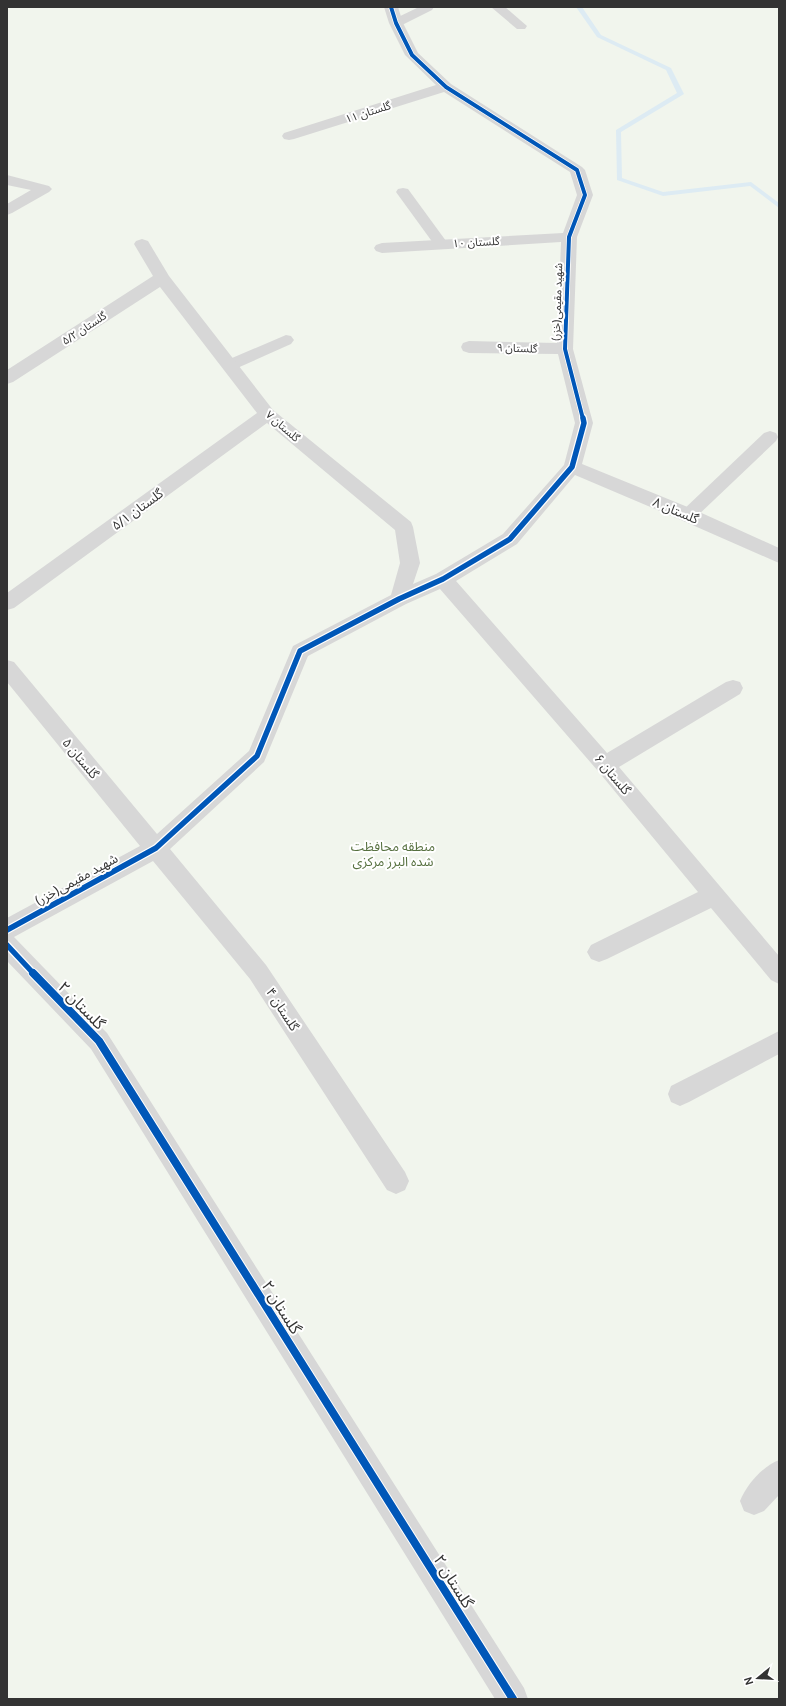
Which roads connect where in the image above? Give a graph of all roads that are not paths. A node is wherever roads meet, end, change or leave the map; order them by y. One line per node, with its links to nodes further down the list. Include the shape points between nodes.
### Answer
1 (428, 7): 3 (lane)
2 (497, 7): 4 (lane)
3 (393, 15): 5 (street, شهید مقیمی(‌خزر), via 412,55)
4 (520, 26)
5 (446, 87): 6 (street, گلستان ۱۱); 10 (street, شهید مقیمی(‌خزر), via 577,170 585,194)
6 (289, 136)
7 (7, 180): 9 (street, via 44,189)
8 (403, 192): 12 (lane)
9 (7, 210)
10 (569, 237): 12 (street, گلستان ۱۰); 17 (street, شهید مقیمی(‌خزر))
11 (142, 244): 14 (street, گلستان ۷)
12 (441, 244): 13 (street, گلستان ۱۰)
13 (382, 248)
14 (162, 278): 18 (street, گلستان ۷); 19 (street, گلستان ۵/۲)
15 (286, 340): 18 (lane)
16 (470, 347): 17 (street, گلستان ۹)
17 (565, 349): 22 (street, شهید مقیمی(‌خزر), via 584,423)
18 (230, 366): 20 (street, گلستان ۷)
19 (7, 378)
20 (267, 414): 26 (street, گلستان ۷, via 404,527 410,563); 27 (street, گلستان ۵/۱)
21 (770, 437): 23 (lane)
22 (572, 467): 23 (street, گلستان ۸); 25 (street, شهید مقیمی(‌خزر), via 510,539)
23 (688, 515): 24 (street, گلستان ۸)
24 (779, 556)
25 (442, 579): 26 (street, شهید مقیمی(‌خزر)); 30 (street, گلستان ۶)
26 (399, 598): 31 (street, شهید مقیمی(‌خزر), via 300,651 257,756)
27 (7, 603)
28 (7, 668): 31 (street, گلستان ۵)
29 (733, 688): 30 (street)
30 (605, 765): 32 (street, گلستان ۶)
31 (156, 848): 33 (street, شهید مقیمی(‌خزر)); 39 (street, گلستان ۴, via 258,972)
32 (714, 895): 35 (street); 36 (street, گلستان ۶)
33 (7, 930)
34 (7, 945): 42 (street, گلستان ۲, via 99,1041)
35 (599, 952)
36 (775, 961)
37 (779, 1042): 38 (street)
38 (680, 1094)
39 (396, 1181)
40 (779, 1474): 41 (street)
41 (754, 1502)
42 (514, 1699)

